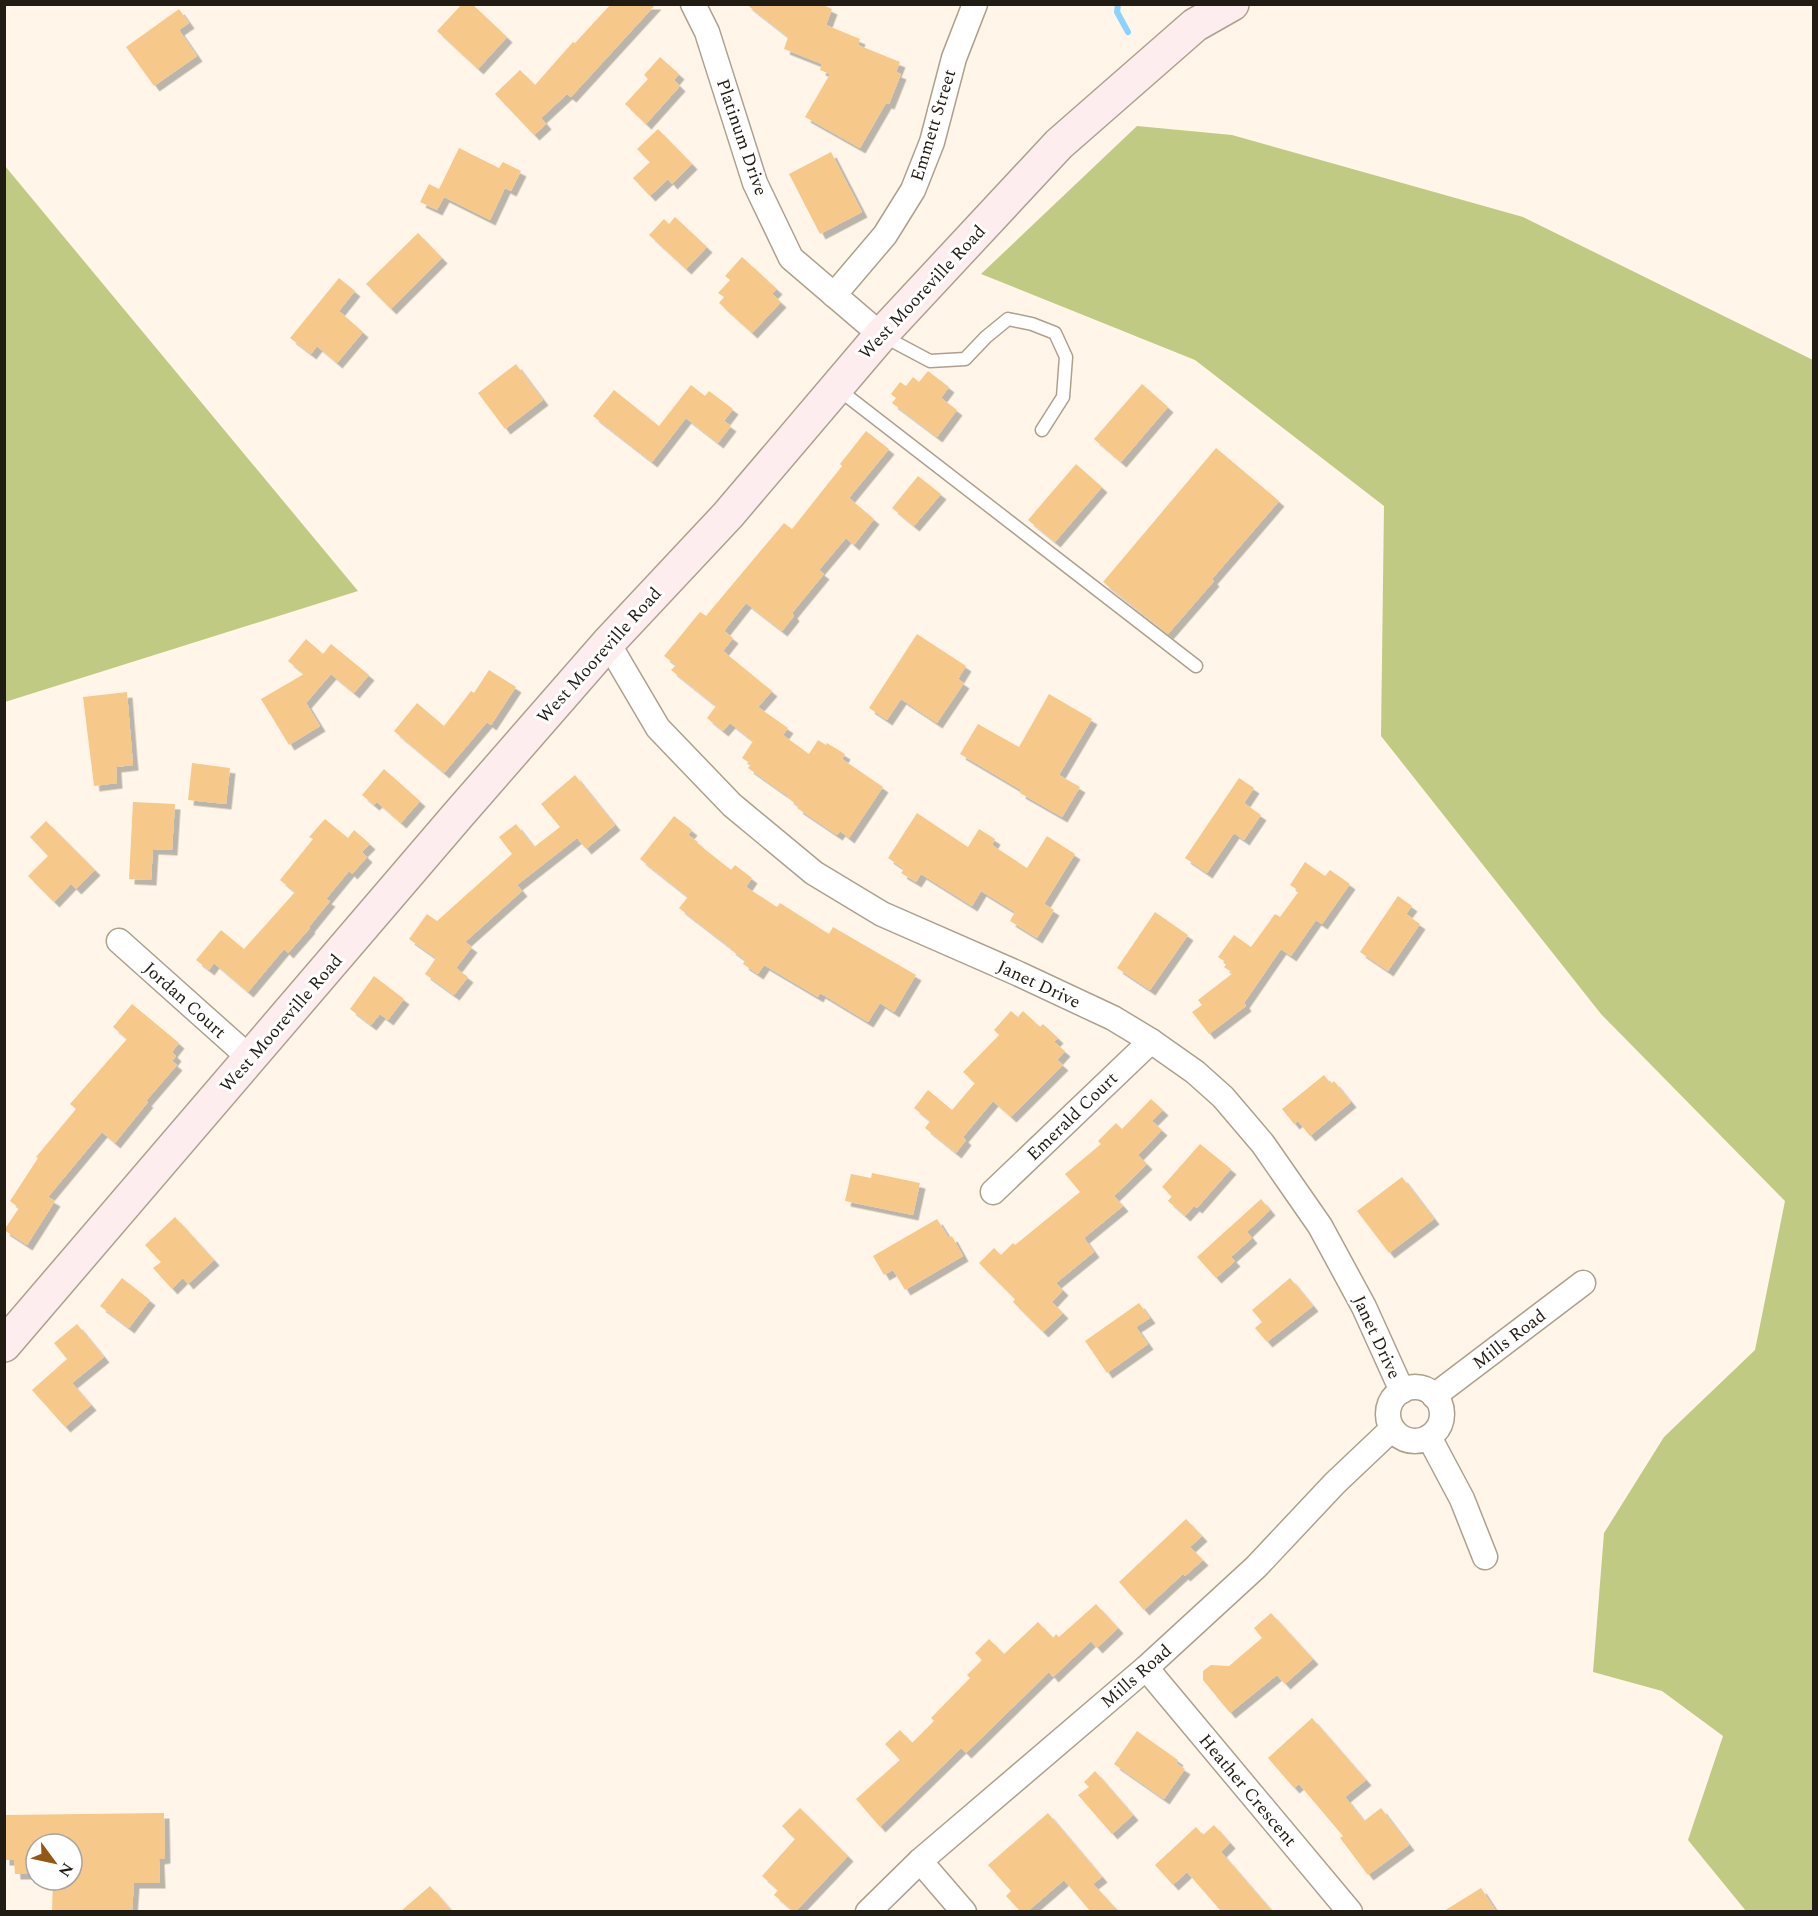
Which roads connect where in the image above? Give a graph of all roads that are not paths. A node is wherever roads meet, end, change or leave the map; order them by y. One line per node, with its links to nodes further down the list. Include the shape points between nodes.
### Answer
1 (693, 4): 4 (street, Platinum Drive, via 707,32 754,183 791,258)
2 (975, 4): 4 (street, Emmett Street, via 954,57 932,142 913,190 885,235)
3 (1232, 4): 5 (main road, West Mooreville Road, via 1195,25 1059,144)
4 (834, 295): 5 (street, Platinum Drive)
5 (881, 335): 6 (main road, West Mooreville Road); 7 (lane, via 930,361 965,359 1008,319 1055,333 1066,357 1063,397)
6 (835, 387): 8 (main road, West Mooreville Road, via 728,515); 9 (lane)
7 (1042, 430)
8 (608, 643): 11 (street, Janet Drive, via 658,728 732,805 814,873 882,914 1113,1018); 12 (main road, West Mooreville Road)
9 (1196, 666)
10 (119, 941): 12 (street, Jordan Court)
11 (1151, 1041): 13 (street, Emerald Court); 16 (street, Janet Drive, via 1223,1097 1263,1144 1320,1226 1364,1307)
12 (251, 1059): 15 (main road, West Mooreville Road)
13 (993, 1192)
14 (1583, 1283): 17 (street, Mills Road)
15 (4, 1345)
16 (1402, 1391): 17 (street, via 1419,1388); 18 (street, via 1390,1404)
17 (1434, 1396): 19 (street, via 1441,1418)
18 (1392, 1430): 19 (street, via 1413,1441); 21 (street, Mills Road, via 1335,1482 1256,1568)
19 (1429, 1437): 20 (street, via 1462,1498)
20 (1485, 1557)
21 (1146, 1668): 22 (street, Mills Road); 25 (street, Heather Crescent)
22 (920, 1861): 23 (street, Mills Road); 24 (street)
23 (868, 1911)
24 (964, 1911)
25 (1350, 1911)

